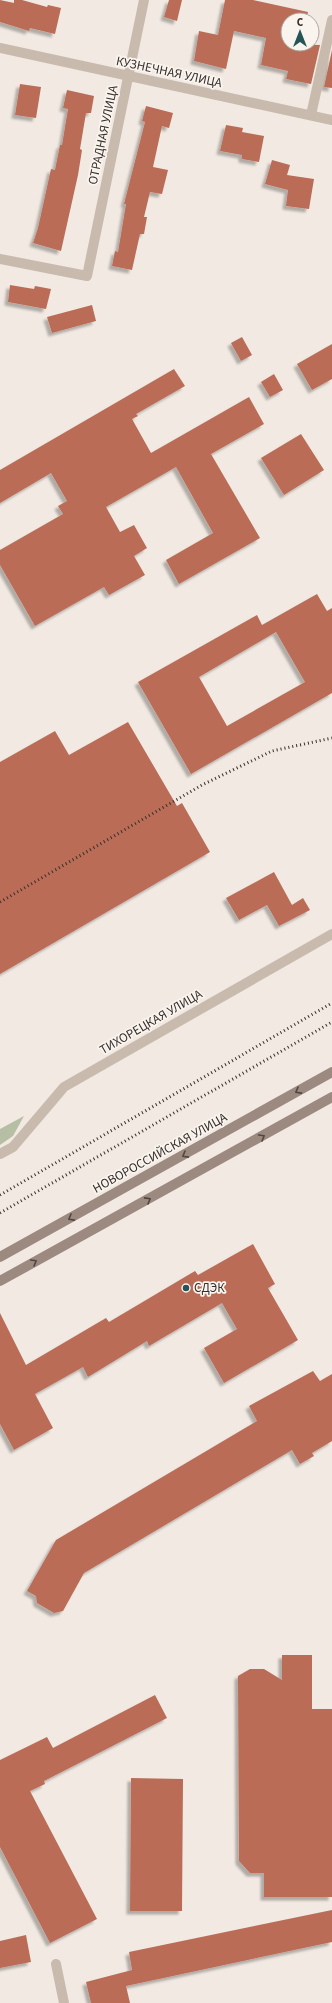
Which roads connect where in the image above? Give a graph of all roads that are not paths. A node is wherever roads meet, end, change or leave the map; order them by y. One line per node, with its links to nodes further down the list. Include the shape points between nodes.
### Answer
1 (144, 0): 4 (street, ОТРАДНАЯ УЛИЦА)
2 (332, 20): 5 (street)
3 (0, 48): 4 (street, КУЗНЕЧНАЯ УЛИЦА)
4 (129, 76): 5 (street, КУЗНЕЧНАЯ УЛИЦА); 7 (street, ОТРАДНАЯ УЛИЦА, via 87,276)
5 (311, 115): 6 (street, КУЗНЕЧНАЯ УЛИЦА)
6 (332, 120)
7 (0, 258)
8 (332, 934): 11 (street, ТИХОРЕЦКАЯ УЛИЦА, via 64,1087 13,1147)
9 (332, 1072): 12 (main road, НОВОРОССИЙСКАЯ УЛИЦА, one-way to 12)
10 (332, 1097): 13 (main road, one-way to 10)
11 (0, 1154)
12 (0, 1257)
13 (0, 1281)
14 (56, 1964): 15 (street)
15 (64, 2003)

